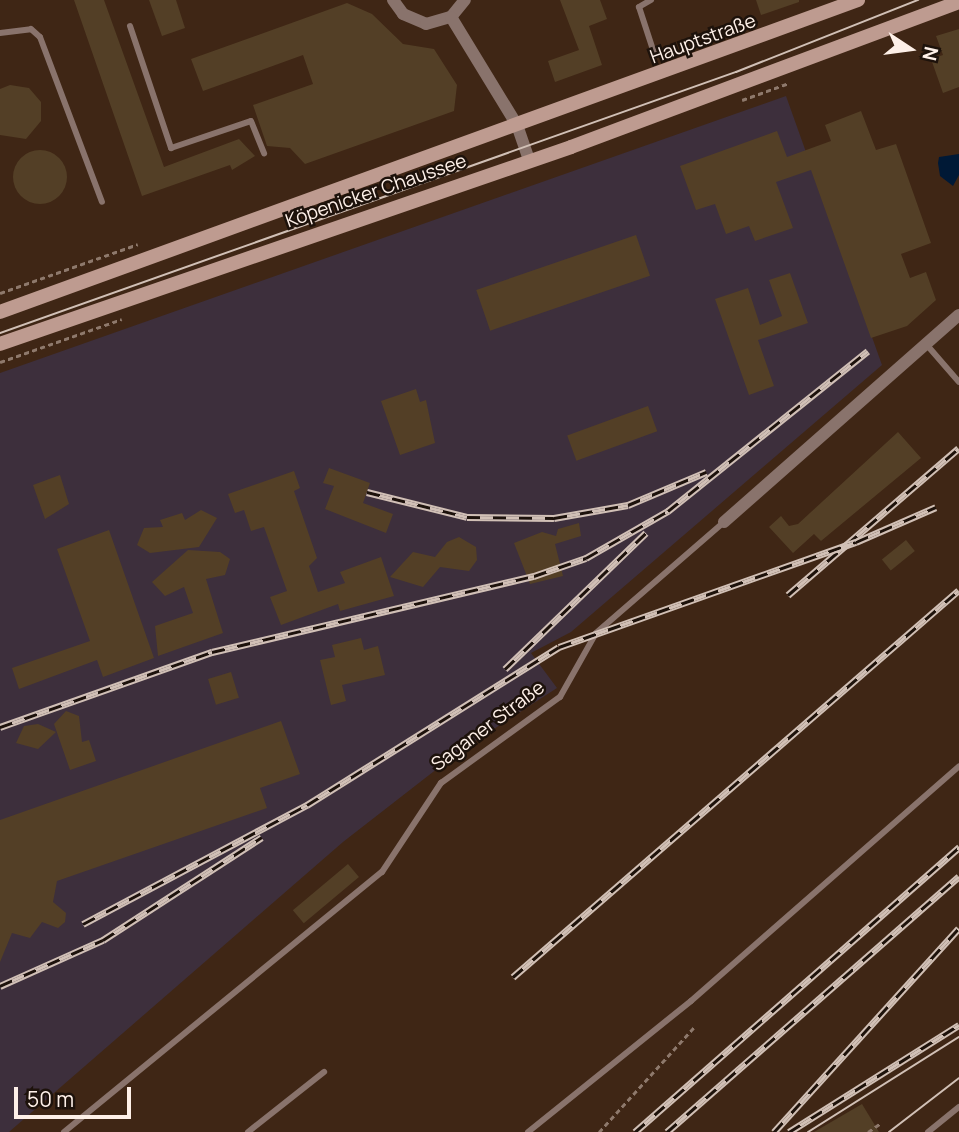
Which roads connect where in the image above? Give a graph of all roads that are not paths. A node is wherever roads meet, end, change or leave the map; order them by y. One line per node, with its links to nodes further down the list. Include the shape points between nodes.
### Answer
1 (393, 0): 7 (street, via 414,21)
2 (465, 0): 7 (street)
3 (651, 0): 6 (lane)
4 (858, 0): 11 (main road, Hauptstraße)
5 (959, 2): 14 (main road, Köpenicker Chaussee)
6 (638, 3): 10 (lane)
7 (451, 17): 12 (street)
8 (130, 26): 13 (lane, via 171,148 251,121)
9 (0, 33): 15 (lane, via 30,29 40,37)
10 (654, 52)
11 (638, 82): 12 (main road, Köpenicker Chaussee)
12 (517, 125): 14 (street); 16 (main road, Köpenicker Chaussee)
13 (264, 153)
14 (528, 159): 18 (main road, Köpenicker Chaussee)
15 (102, 202)
16 (0, 312)
17 (959, 316): 19 (street, Saganer Straße)
18 (0, 344)
19 (926, 344): 20 (lane); 21 (street, Saganer Straße)
20 (959, 382)
21 (724, 522): 25 (lane, Saganer Straße, via 596,633 560,697 441,783 382,872)
22 (959, 766): 27 (lane, via 691,1001)
23 (324, 1072): 26 (lane)
24 (959, 1107): 28 (lane)
25 (64, 1132)
26 (248, 1132)
27 (528, 1132)
28 (928, 1132)

